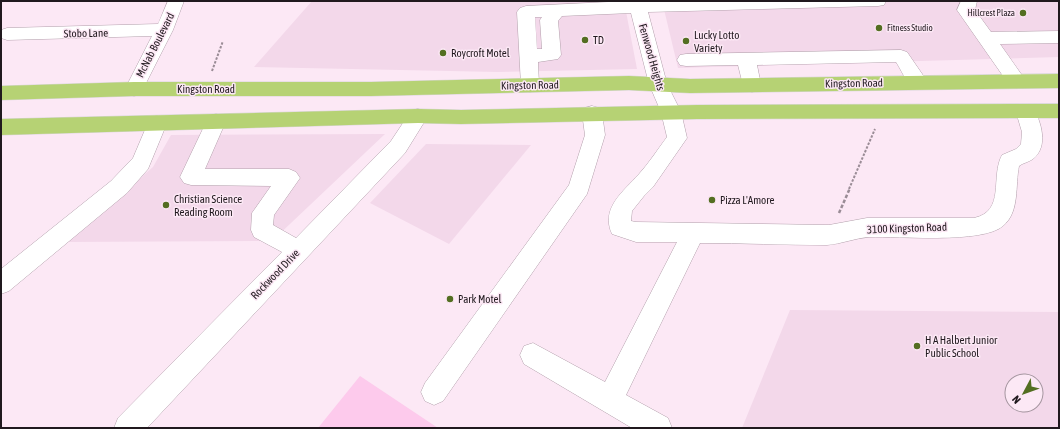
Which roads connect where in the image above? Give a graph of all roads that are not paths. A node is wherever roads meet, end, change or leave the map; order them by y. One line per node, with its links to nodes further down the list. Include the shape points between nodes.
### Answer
1 (176, 1): 6 (street, McNab Boulevard)
2 (878, 1): 4 (street)
3 (969, 1): 9 (street, via 966,10)
4 (638, 4): 5 (street); 16 (street, Fenwood Heights)
5 (558, 11): 10 (street, via 550,20 552,55); 10 (street, via 526,12)
6 (164, 30): 7 (street, Stobo Lane); 19 (street, McNab Boulevard)
7 (7, 34)
8 (1059, 37): 9 (street)
9 (987, 38): 15 (street)
10 (528, 56): 17 (street)
11 (746, 59): 12 (street); 14 (street, via 901,56); 18 (street)
12 (686, 60)
13 (1059, 80): 15 (main road, Kingston Road)
14 (918, 81): 15 (main road, Kingston Road); 18 (main road, Kingston Road)
15 (1017, 81)
16 (658, 84): 17 (main road, Kingston Road); 18 (main road, Kingston Road); 22 (street, Fenwood Heights)
17 (530, 85): 19 (main road, Kingston Road, via 371,89)
18 (752, 85)
19 (134, 89): 20 (main road, Kingston Road)
20 (1, 93)
21 (1059, 111): 23 (main road)
22 (671, 112): 23 (main road); 24 (main road); 29 (street, Fenwood Heights)
23 (1026, 112): 30 (street, 3100 Kingston Road, via 1033,133 1031,145 1027,152 1009,161 1004,209 999,217 990,223 974,227 866,228 829,235)
24 (592, 113): 25 (main road); 34 (street, via 595,135 579,188)
25 (418, 116): 26 (main road); 31 (street, Rockwood Drive, via 398,147)
26 (216, 121): 27 (main road); 31 (street, via 191,177 289,178 263,213 262,230)
27 (157, 123): 28 (main road); 32 (street, via 141,163 119,187)
28 (1, 127)
29 (677, 138): 30 (street, 3100 Kingston Road, via 646,181 621,209 620,227 636,232)
30 (693, 233): 35 (street)
31 (298, 250): 36 (street, Rockwood Drive)
32 (1, 283)
33 (533, 355): 35 (street)
34 (434, 392)
35 (610, 400): 37 (street)
36 (128, 428)
37 (658, 428)

